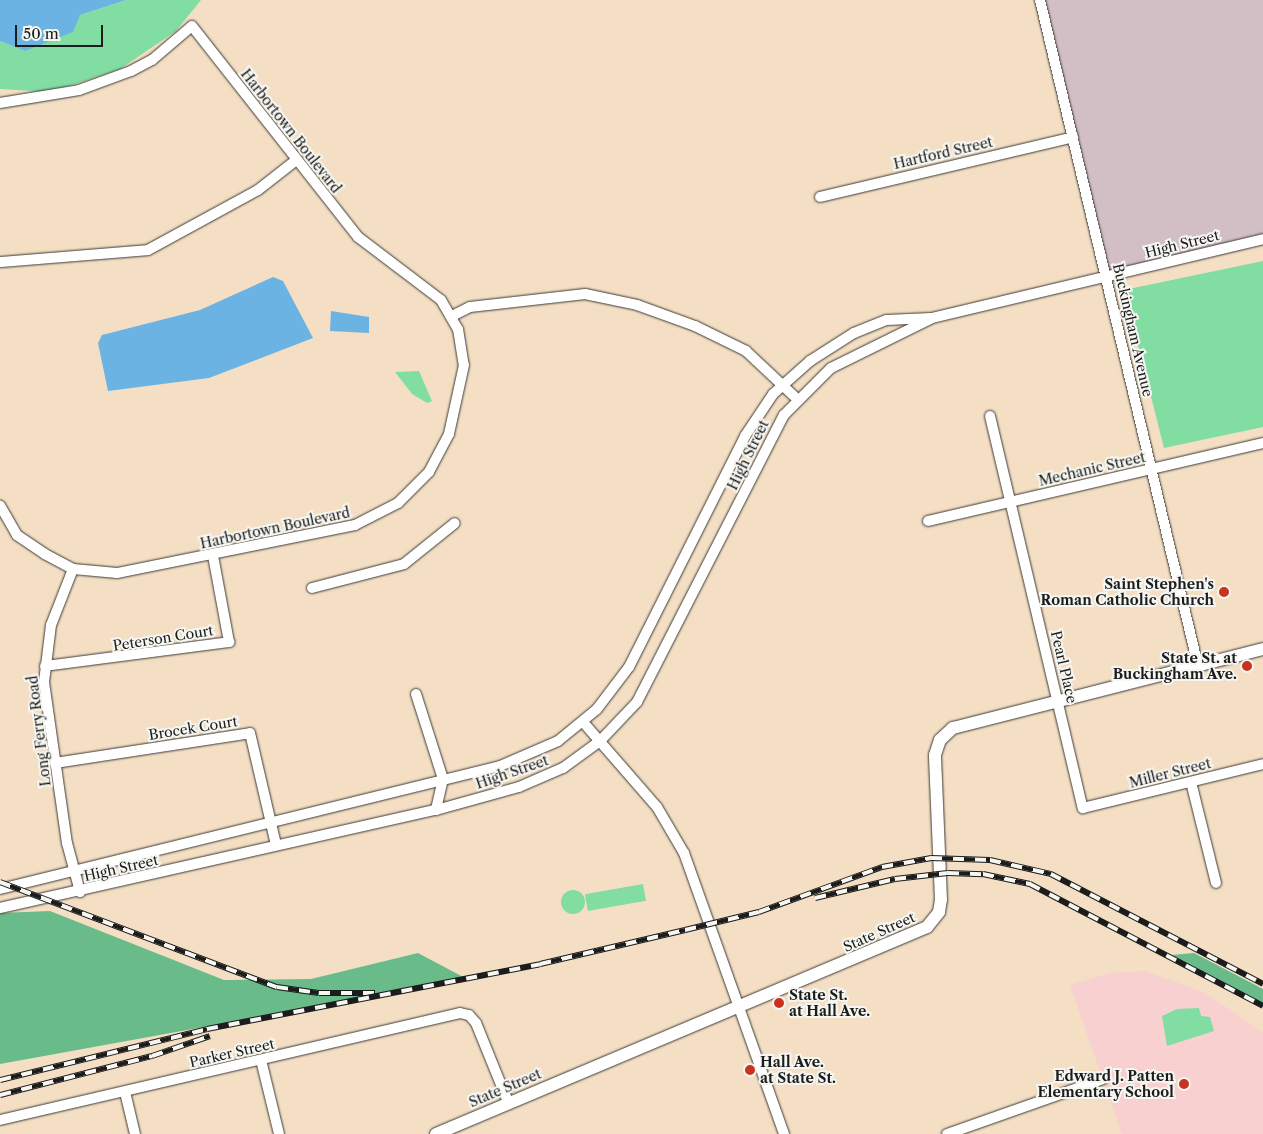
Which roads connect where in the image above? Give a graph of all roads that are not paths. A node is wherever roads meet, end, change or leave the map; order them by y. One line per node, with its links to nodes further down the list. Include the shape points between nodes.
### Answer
1 (1040, 0): 3 (street, Buckingham Avenue)
2 (0, 104): 4 (street, Harbortown Boulevard, via 79,90 131,71 152,60 192,26)
3 (1073, 136): 5 (street, Hartford Street); 8 (street, Buckingham Avenue)
4 (296, 161): 7 (street, via 258,190 148,250); 9 (street, Harbortown Boulevard, via 358,237 425,284)
5 (820, 197)
6 (1263, 239): 8 (street, High Street)
7 (0, 262)
8 (1106, 277): 10 (street, High Street); 15 (street, Buckingham Avenue)
9 (452, 316): 11 (street, via 470,307 585,294 637,305 708,331 756,358); 20 (street, Harbortown Boulevard, via 464,353 461,390 444,447 414,489 384,512 355,525)
10 (932, 318): 11 (street, High Street, via 899,318 865,328 820,353); 12 (street, High Street, via 851,354)
11 (783, 384): 12 (street); 28 (street, High Street, via 748,431 629,667)
12 (796, 398): 29 (street, High Street, via 780,422 648,685)
13 (990, 416): 16 (street, Pearl Place)
14 (1263, 442): 15 (street, Mechanic Street)
15 (1151, 469): 16 (street, Mechanic Street); 25 (street, Buckingham Avenue)
16 (1011, 502): 18 (street, Mechanic Street); 27 (street, Pearl Place)
17 (0, 505): 21 (street, Harbortown Boulevard, via 17,535)
18 (928, 522)
19 (455, 523): 22 (street, via 404,564)
20 (213, 556): 21 (street, Harbortown Boulevard, via 135,572); 24 (street, Peterson Court, via 229,642)
21 (73, 569): 24 (street, Long Ferry Road, via 51,625)
22 (312, 588)
23 (1263, 649): 25 (street, State Street)
24 (45, 666): 30 (street, Long Ferry Road)
25 (1198, 666): 27 (street, State Street)
26 (416, 694): 32 (street)
27 (1058, 700): 34 (street, Pearl Place); 43 (street, State Street, via 966,722 940,740 934,772 942,900 932,922 914,934)
28 (583, 722): 29 (street); 32 (street, High Street, via 532,754)
29 (600, 741): 35 (street, High Street, via 542,778); 43 (street, via 657,807 678,840)
30 (55, 762): 36 (street, Brocek Court, via 250,733); 38 (street, Long Ferry Road)
31 (1263, 764): 33 (street, Miller Street)
32 (443, 779): 35 (street); 36 (street, High Street)
33 (1191, 782): 34 (street, Miller Street); 39 (street)
34 (1083, 808)
35 (436, 810): 37 (street, High Street)
36 (270, 820): 37 (street, Brocek Court); 38 (street, High Street)
37 (276, 845): 41 (street, High Street)
38 (74, 870): 40 (street, High Street); 41 (street, Long Ferry Road)
39 (1216, 883)
40 (0, 889)
41 (80, 892): 42 (street, High Street)
42 (0, 908)
43 (740, 1008): 47 (street, State Street); 52 (street)
44 (262, 1060): 46 (street, Parker Street); 47 (street, Parker Street, via 460,1013 469,1014); 50 (street)
45 (1103, 1079): 53 (street)
46 (125, 1092): 48 (street, Parker Street); 49 (street)
47 (508, 1102): 51 (street, State Street)
48 (0, 1120)
49 (135, 1134)
50 (278, 1134)
51 (436, 1134)
52 (784, 1134)
53 (947, 1134)

